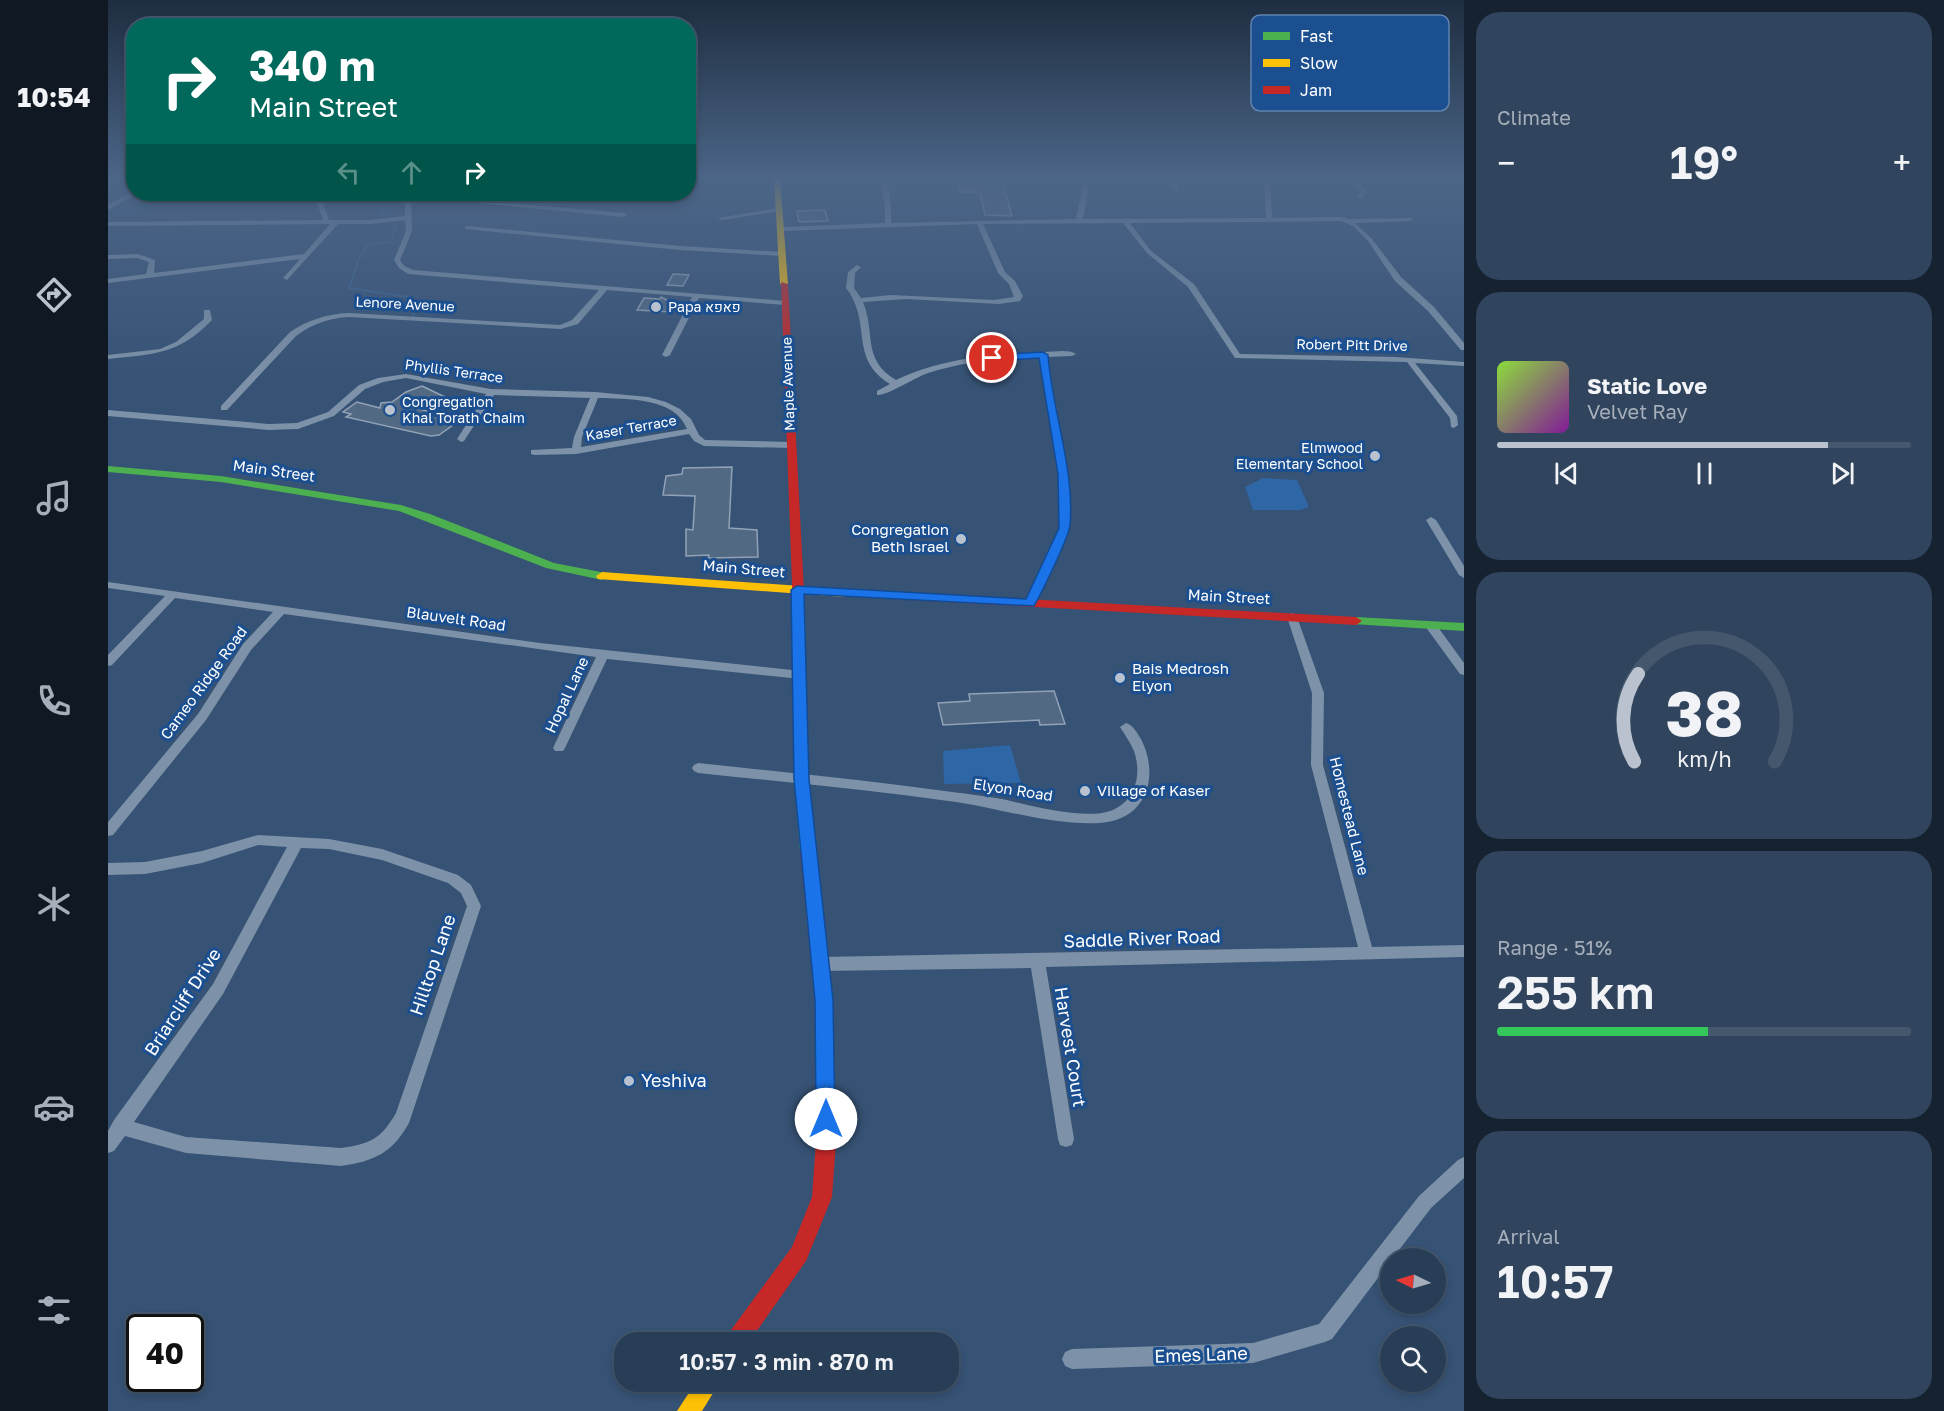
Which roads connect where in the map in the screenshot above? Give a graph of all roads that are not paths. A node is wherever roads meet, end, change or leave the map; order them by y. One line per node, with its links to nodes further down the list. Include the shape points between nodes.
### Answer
1 (315, 245): 9 (street)
2 (403, 245): 15 (street, via 397,260 411,272)
3 (646, 245): 8 (street)
4 (783, 245): 8 (street, Maple Avenue)
5 (989, 245): 17 (street, via 1002,273 1017,291 1017,299)
6 (1143, 245): 25 (street, Robert Pitt Drive, via 1191,286 1238,356)
7 (1373, 245): 20 (street, via 1398,279 1431,309)
8 (783, 254): 18 (street, Maple Avenue)
9 (305, 256): 12 (street); 13 (street)
10 (108, 257): 12 (street, via 138,256 153,261)
11 (857, 267): 17 (street, via 852,272 850,288)
12 (149, 277): 14 (street)
13 (287, 278)
14 (108, 282)
15 (605, 288): 16 (street); 31 (street, Lenore Avenue, via 575,322 561,327 349,315 319,319 293,334)
16 (696, 297): 18 (street); 22 (street)
17 (862, 300): 27 (street, via 869,355 878,372)
18 (785, 303): 36 (street, Maple Avenue)
19 (207, 312): 24 (street, via 208,320 179,344 161,351)
20 (1464, 348)
21 (1072, 354): 23 (street)
22 (666, 355)
23 (1043, 355): 27 (street, via 976,360); 46 (street, via 1063,474 1065,528)
24 (108, 357)
25 (1409, 360): 26 (street, Robert Pitt Drive); 33 (street, via 1454,418)
26 (1464, 364)
27 (895, 383): 29 (street)
28 (491, 392): 30 (street, Phyllis Terrace); 32 (street, Phyllis Terrace, via 416,377 393,377 362,387 322,419 284,427); 35 (street)
29 (880, 393)
30 (596, 395): 34 (street, Phyllis Terrace, via 665,404 681,414); 37 (street, Kaser Terrace)
31 (224, 408)
32 (108, 413)
33 (1454, 425)
34 (691, 431): 36 (street, Phyllis Terrace, via 698,441 711,444); 37 (street, Kaser Terrace)
35 (461, 439)
36 (791, 445): 44 (street, Maple Avenue)
37 (576, 451): 38 (street, Kaser Terrace)
38 (534, 452)
39 (108, 469): 44 (street, Main Street, via 221,479 401,508 546,566 578,574)
40 (1431, 520): 41 (street)
41 (1461, 563): 42 (street)
42 (1464, 575)
43 (108, 585): 45 (street, Blauvelt Road)
44 (797, 590): 46 (street, Main Street); 54 (street, Maple Avenue)
45 (173, 594): 47 (street, Blauvelt Road); 52 (street)
46 (1030, 603): 48 (street, Main Street)
47 (281, 610): 51 (street, Blauvelt Road); 59 (street, Cameo Ridge Road, via 247,646 202,717)
48 (1292, 617): 49 (street, Main Street); 63 (street, Homestead Lane, via 1318,693 1317,765)
49 (1431, 626): 50 (street, Main Street); 53 (street)
50 (1464, 627)
51 (603, 654): 54 (street, Blauvelt Road); 56 (street, Hopal Lane)
52 (108, 662)
53 (1464, 671)
54 (801, 675): 58 (street, Maple Avenue)
55 (1126, 727): 58 (street, Elyon Road, via 1143,754 1143,785 1138,795 1114,815 1067,816)
56 (559, 748)
57 (698, 768): 58 (street, Elyon Road)
58 (801, 779): 65 (street, Maple Avenue)
59 (108, 831)
60 (297, 842): 61 (street, Hilltop Lane, via 258,840 202,857 145,868); 66 (street, Briarcliff Drive, via 218,989); 66 (street, Hilltop Lane, via 382,855 453,879 466,889 474,906 403,1117 392,1138 366,1154 341,1157 186,1145)
61 (108, 869)
62 (1464, 951): 63 (street, Saddle River Road)
63 (1367, 954): 64 (street, Saddle River Road)
64 (1037, 961): 65 (street, Saddle River Road); 67 (street, Harvest Court)
65 (821, 964): 70 (street, Maple Avenue, via 826,1097 822,1197 800,1254)
66 (120, 1126): 68 (street, Briarcliff Drive)
67 (1066, 1139)
68 (108, 1145)
69 (1464, 1166): 71 (street, Emes Lane, via 1425,1202 1325,1332 1253,1353)
70 (743, 1332)
71 (1072, 1359)
72 (702, 1392): 73 (street)
73 (688, 1411)

